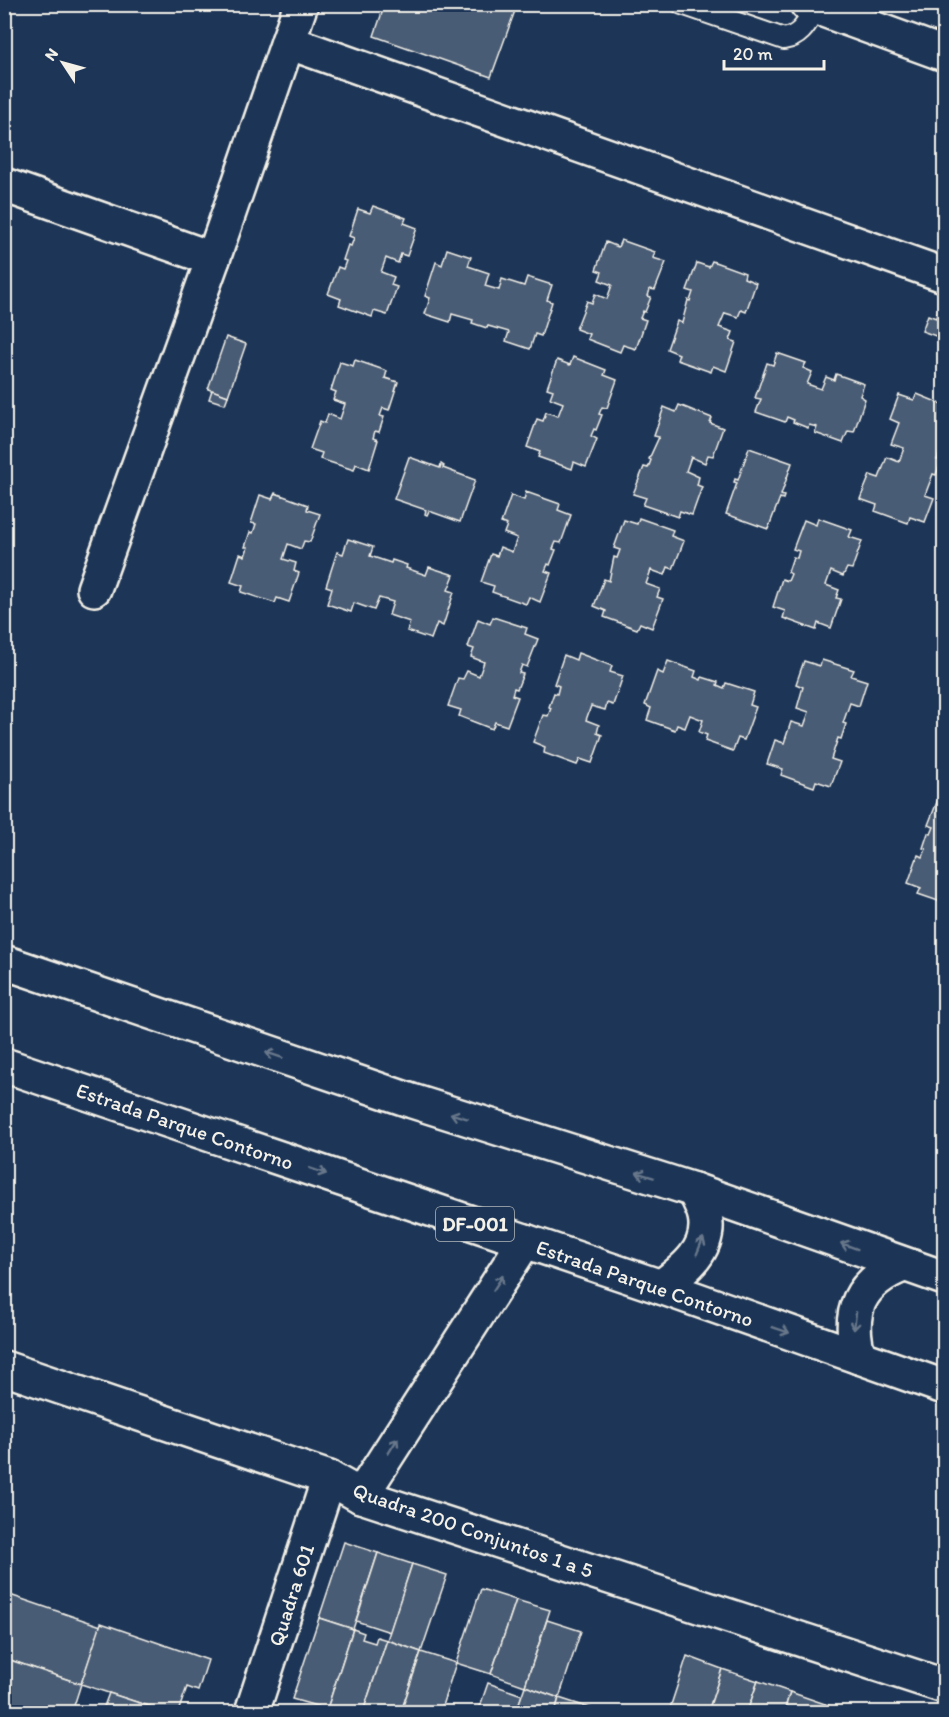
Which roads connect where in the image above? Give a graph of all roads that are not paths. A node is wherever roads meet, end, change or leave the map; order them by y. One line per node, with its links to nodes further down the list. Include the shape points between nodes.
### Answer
1 (301, 4): 4 (main road)
2 (682, 4): 3 (lane, via 784,39 801,32)
3 (811, 6): 5 (main road)
4 (288, 42): 7 (main road); 8 (main road)
5 (945, 54)
6 (4, 185): 7 (main road)
7 (213, 259): 9 (main road)
8 (945, 274)
9 (94, 589)
10 (4, 962): 12 (main road, one-way to 10, via 411,1101)
11 (4, 1065): 13 (main road, Estrada Parque Contorno / DF-001, one-way to 13)
12 (694, 1190): 14 (main road, one-way to 12); 16 (main road, one-way to 12, via 687,1268 703,1241 704,1214)
13 (525, 1241): 16 (main road, Estrada Parque Contorno / DF-001); 21 (main road, one-way to 13)
14 (903, 1265): 15 (main road); 17 (main road, one-way to 17, via 877,1278 859,1300 853,1319)
15 (945, 1278)
16 (661, 1287): 17 (main road, Estrada Parque Contorno / DF-001, one-way to 17)
17 (859, 1357): 19 (main road, Estrada Parque Contorno / DF-001)
18 (4, 1368): 20 (main road, Quadra 200 Conjuntos 1 a 5)
19 (945, 1387)
20 (329, 1478): 21 (main road, Quadra 200 Conjuntos 1 a 5); 23 (main road, Quadra 601)
21 (362, 1496): 22 (main road, Quadra 200 Conjuntos 1 a 5)
22 (945, 1686)
23 (252, 1713)

